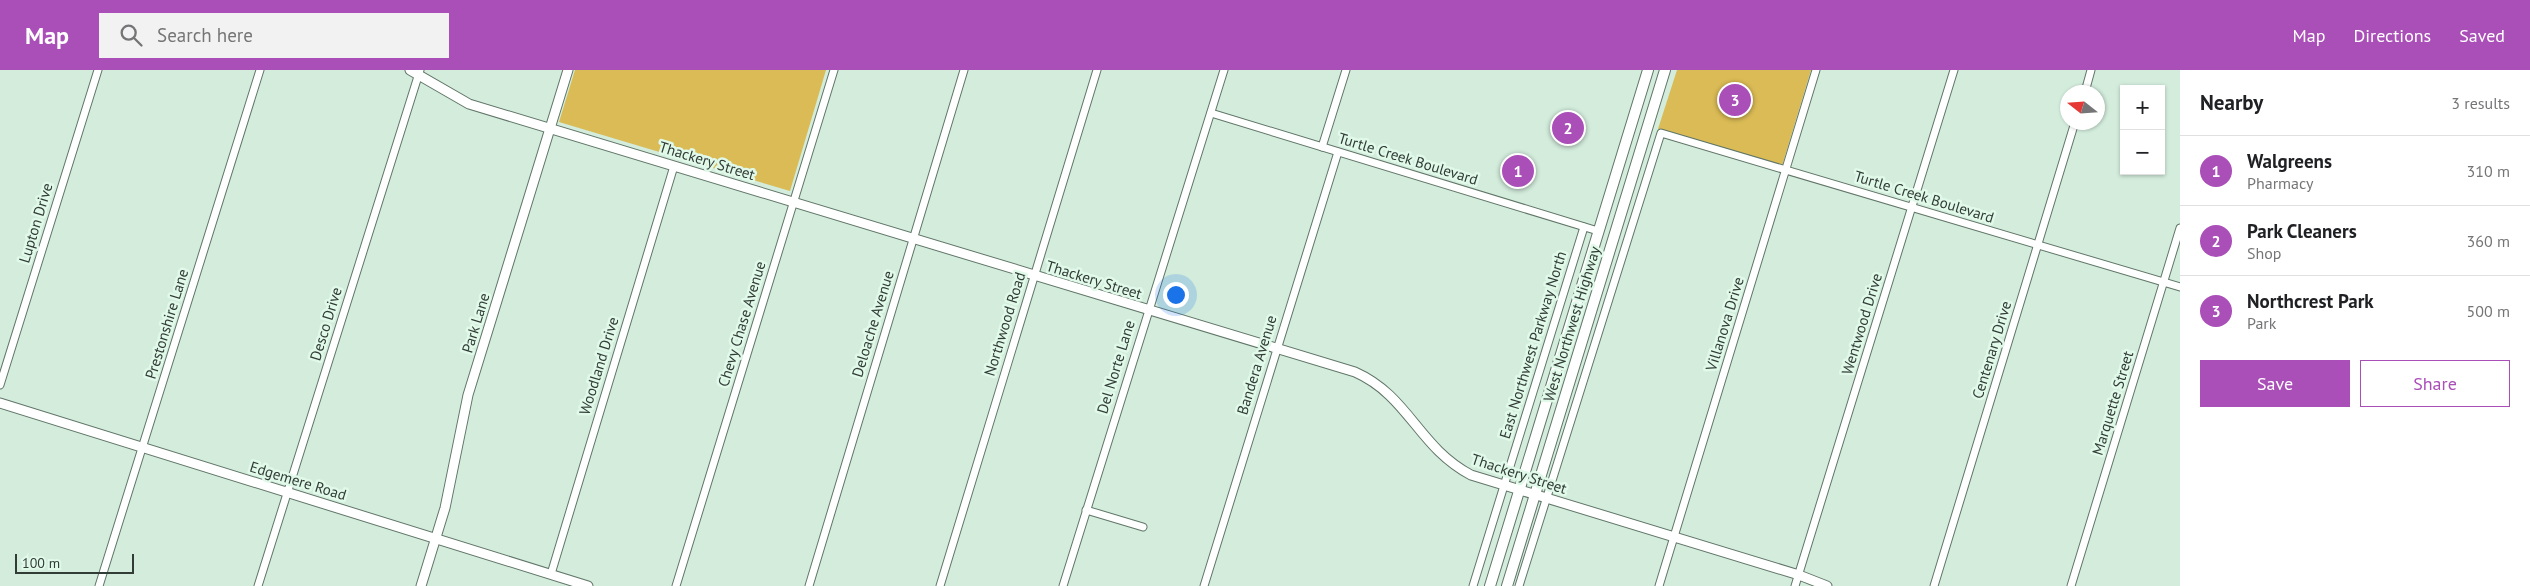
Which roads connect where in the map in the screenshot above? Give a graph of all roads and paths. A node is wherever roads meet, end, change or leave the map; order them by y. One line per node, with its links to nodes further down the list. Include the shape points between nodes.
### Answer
1 (98, 70): 37 (street, Lupton Drive)
2 (260, 70): 39 (street, Prestonshire Lane)
3 (410, 70): 15 (street, Thackery Street)
4 (568, 70): 18 (street, Park Lane)
5 (834, 70): 24 (street, Chevy Chase Avenue)
6 (964, 70): 30 (street, Deloache Avenue)
7 (1097, 70): 32 (street, Northwood Road)
8 (1224, 70): 17 (street, Del Norte Lane)
9 (1346, 70): 20 (street)
10 (1648, 70): 28 (main road, West Northwest Highway)
11 (1666, 70): 29 (main road, West Northwest Highway)
12 (1816, 70): 23 (street, Villanova Drive)
13 (1954, 70): 25 (street, Wentwood Drive)
14 (2092, 70): 16 (street)
15 (419, 73): 18 (street, Thackery Street, via 469,104); 42 (street, Desco Drive)
16 (2087, 85)
17 (1210, 114): 20 (street, Turtle Creek Boulevard); 35 (street, Del Norte Lane)
18 (549, 128): 22 (street, Thackery Street); 48 (street, Park Lane, via 462,416 445,508)
19 (2073, 130): 31 (street, Centenary Drive)
20 (1322, 147): 21 (street, Turtle Creek Boulevard)
21 (1338, 152): 26 (street, Turtle Creek Boulevard); 36 (street, Bandera Avenue)
22 (674, 166): 24 (street, Thackery Street); 49 (street, Woodland Drive)
23 (1786, 170): 25 (street, Turtle Creek Boulevard); 44 (street, Turtle Creek Boulevard, via 1661,133); 47 (street, Villanova Drive)
24 (793, 202): 30 (street, Thackery Street); 55 (street, Chevy Chase Avenue)
25 (1912, 206): 31 (street, Turtle Creek Boulevard); 50 (street, Wentwood Drive)
26 (1584, 227): 28 (street, Turtle Creek Boulevard); 40 (street, East Northwest Parkway North)
27 (2180, 228): 33 (street, Marquette Street)
28 (1598, 231): 29 (main road); 41 (main road, West Northwest Highway)
29 (1615, 237): 43 (main road, West Northwest Highway)
30 (913, 238): 32 (street, Thackery Street); 56 (street, Deloache Avenue)
31 (2038, 245): 33 (street, Turtle Creek Boulevard); 67 (street, Centenary Drive)
32 (1034, 276): 35 (street, Thackery Street); 57 (street, Northwood Road)
33 (2164, 282): 34 (street, Turtle Creek Boulevard); 68 (street, Marquette Street)
34 (2180, 287)
35 (1147, 310): 36 (street, Thackery Street); 45 (street, Del Norte Lane)
36 (1276, 349): 40 (street, Thackery Street, via 1368,378 1396,400 1443,458 1471,475); 59 (street, Bandera Avenue)
37 (0, 385)
38 (0, 403): 39 (street, Edgemere Road)
39 (143, 447): 42 (street, Edgemere Road); 51 (street, Prestonshire Lane)
40 (1503, 486): 41 (street, Thackery Street); 60 (street, East Northwest Parkway North)
41 (1519, 490): 43 (street, Thackery Street); 61 (main road, West Northwest Highway)
42 (288, 492): 48 (street, Edgemere Road); 52 (street, Desco Drive)
43 (1534, 495): 44 (street, Thackery Street); 62 (main road, West Northwest Highway)
44 (1545, 498): 47 (street, Thackery Street); 63 (street)
45 (1086, 510): 46 (street); 58 (street, Del Norte Lane)
46 (1143, 528)
47 (1674, 536): 50 (street, Thackery Street); 64 (street, Villanova Drive)
48 (436, 538): 49 (street, Edgemere Road); 53 (street, Park Lane)
49 (551, 574): 54 (street, Edgemere Road)
50 (1799, 575): 65 (street, Wentwood Drive); 66 (street, Thackery Street)
51 (99, 586)
52 (258, 586)
53 (420, 586)
54 (588, 586)
55 (676, 586)
56 (809, 586)
57 (940, 586)
58 (1063, 586)
59 (1204, 586)
60 (1473, 586)
61 (1490, 586)
62 (1506, 586)
63 (1519, 586)
64 (1659, 586)
65 (1796, 586)
66 (1827, 586)
67 (1934, 586)
68 (2071, 586)

